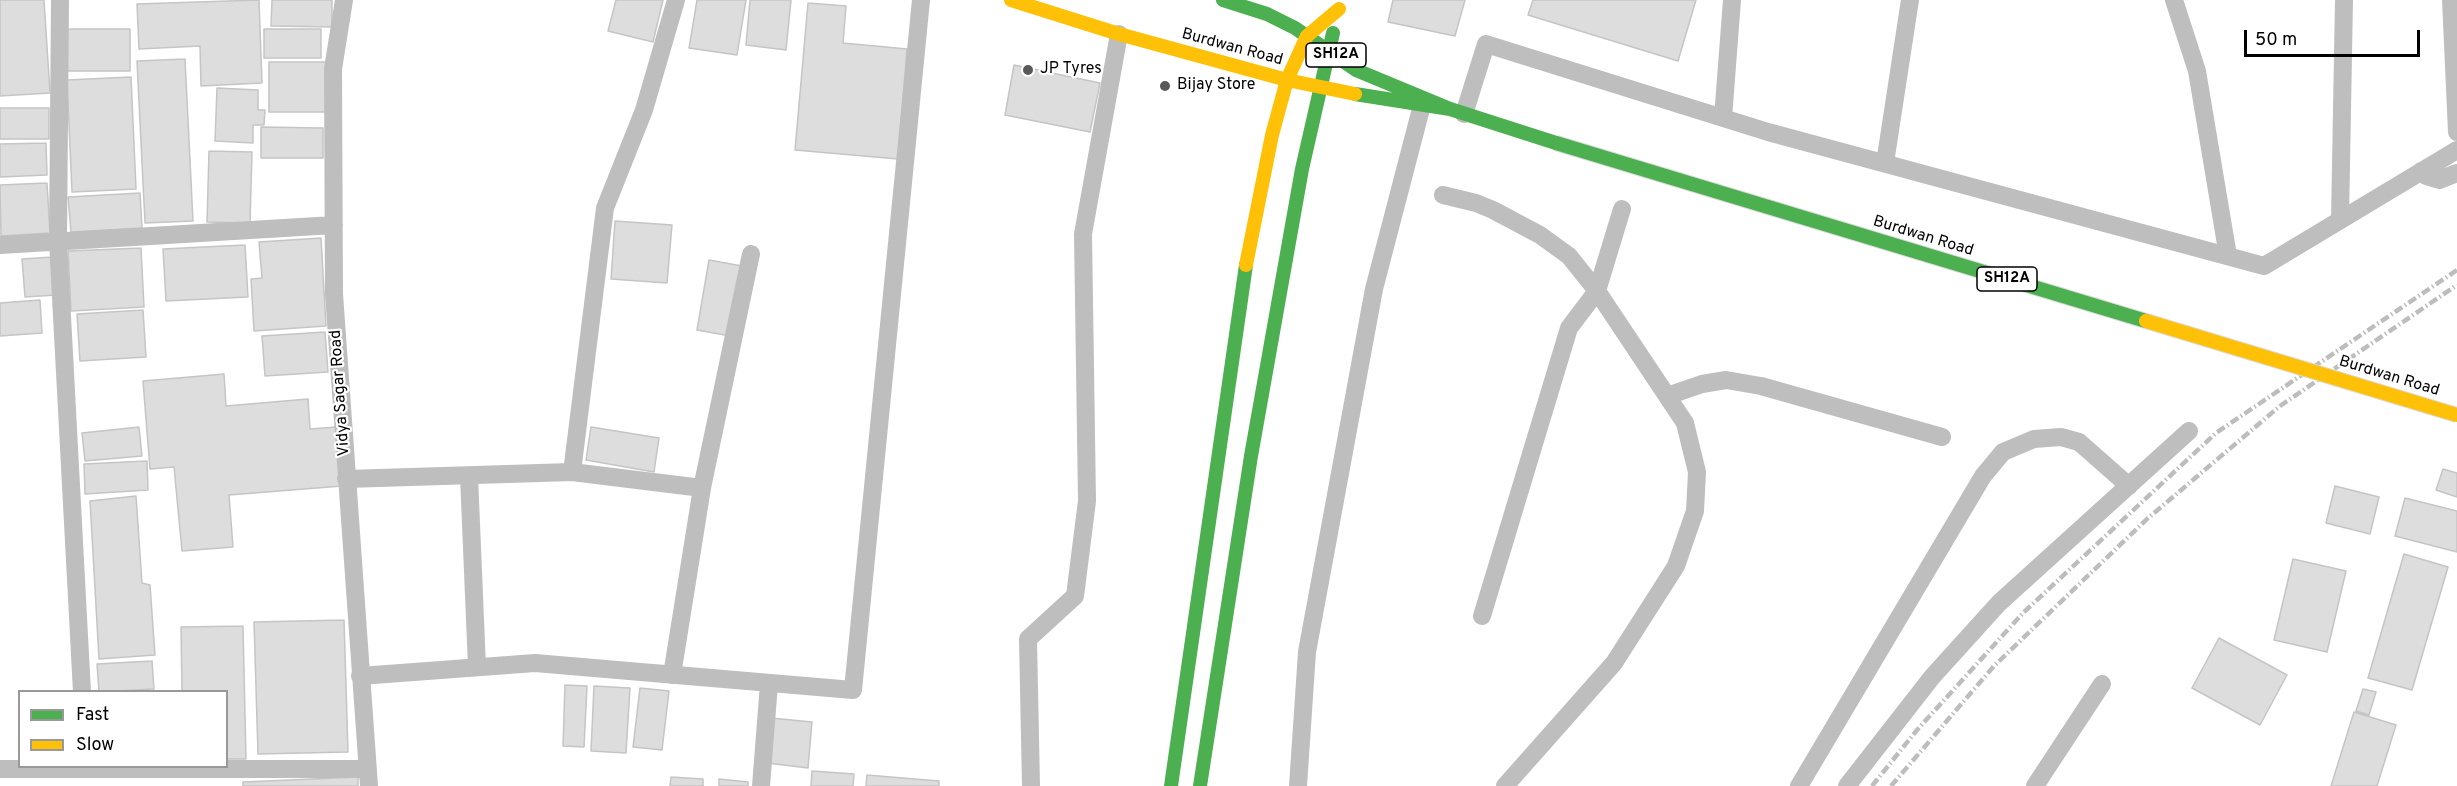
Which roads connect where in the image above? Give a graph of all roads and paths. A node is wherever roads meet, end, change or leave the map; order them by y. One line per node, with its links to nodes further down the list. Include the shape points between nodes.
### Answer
1 (60, 0): 30 (street)
2 (344, 0): 29 (street, Vidya Sagar Road, via 333,69)
3 (676, 0): 39 (street, via 644,110 605,208)
4 (921, 0): 48 (street, via 853,690)
5 (1223, 0): 14 (main road, Burdwan Road / SH12A, via 1267,14)
6 (1732, 0): 20 (street)
7 (1910, 0): 23 (street)
8 (2174, 0): 33 (street, via 2197,71)
9 (2344, 0): 28 (street)
10 (2451, 0): 21 (street)
11 (1022, 2): 13 (main road, Burdwan Road / SH12A)
12 (1339, 5): 14 (main road); 15 (main road)
13 (1119, 34): 16 (main road, Burdwan Road / SH12A); 55 (street, via 1083,234 1085,513 1075,596 1028,639)
14 (1307, 36): 15 (main road, Burdwan Road / SH12A); 16 (main road)
15 (1329, 50): 17 (main road); 19 (main road, Burdwan Road / SH12A, via 1356,70)
16 (1287, 80): 17 (main road, Burdwan Road / SH12A); 56 (main road, via 1248,253)
17 (1320, 88): 18 (main road, Burdwan Road / SH12A); 57 (main road, via 1251,456)
18 (1422, 105): 19 (main road, Burdwan Road / SH12A); 58 (street, via 1374,289 1307,652)
19 (1457, 112): 20 (street, via 1486,44); 36 (main road, Burdwan Road / SH12A, bridge)
20 (1724, 118): 23 (street)
21 (2457, 132)
22 (2457, 150): 24 (street)
23 (1885, 163): 33 (street)
24 (2421, 171): 25 (street, via 2439,180); 28 (street)
25 (2457, 173)
26 (1443, 195): 34 (street, via 1476,203 1540,235 1569,256)
27 (1622, 209): 34 (street)
28 (2340, 220): 33 (street, via 2264,266)
29 (334, 225): 30 (street); 41 (street, Vidya Sagar Road, via 334,294)
30 (58, 241): 31 (street); 50 (street)
31 (0, 245)
32 (750, 254): 43 (street)
33 (2228, 256)
34 (1597, 291): 35 (street); 44 (street, via 1569,328)
35 (1667, 396): 38 (street, via 1726,380 1761,386); 59 (street, via 1684,423 1697,472 1695,511 1676,566 1614,663)
36 (2457, 415)
37 (2189, 431): 42 (street)
38 (1942, 437)
39 (572, 472): 40 (street); 43 (street)
40 (469, 476): 41 (street); 45 (street)
41 (346, 479): 47 (street, Vidya Sagar Road)
42 (2128, 486): 60 (street, via 2079,442 2061,437 2034,439 2003,452 1983,476); 61 (street, via 1998,603 1932,677)
43 (702, 488): 46 (street)
44 (1482, 616)
45 (477, 667): 46 (street, via 535,663); 47 (street)
46 (672, 675): 48 (street)
47 (360, 676): 53 (street, Vidya Sagar Road)
48 (769, 684): 54 (street)
49 (2102, 684): 62 (street)
50 (82, 690)
51 (86, 768): 52 (street); 53 (street)
52 (0, 769)
53 (368, 777)
54 (761, 786)
55 (1031, 786)
56 (1170, 786)
57 (1200, 786)
58 (1298, 786)
59 (1505, 786)
60 (1799, 786)
61 (1847, 786)
62 (2035, 786)

